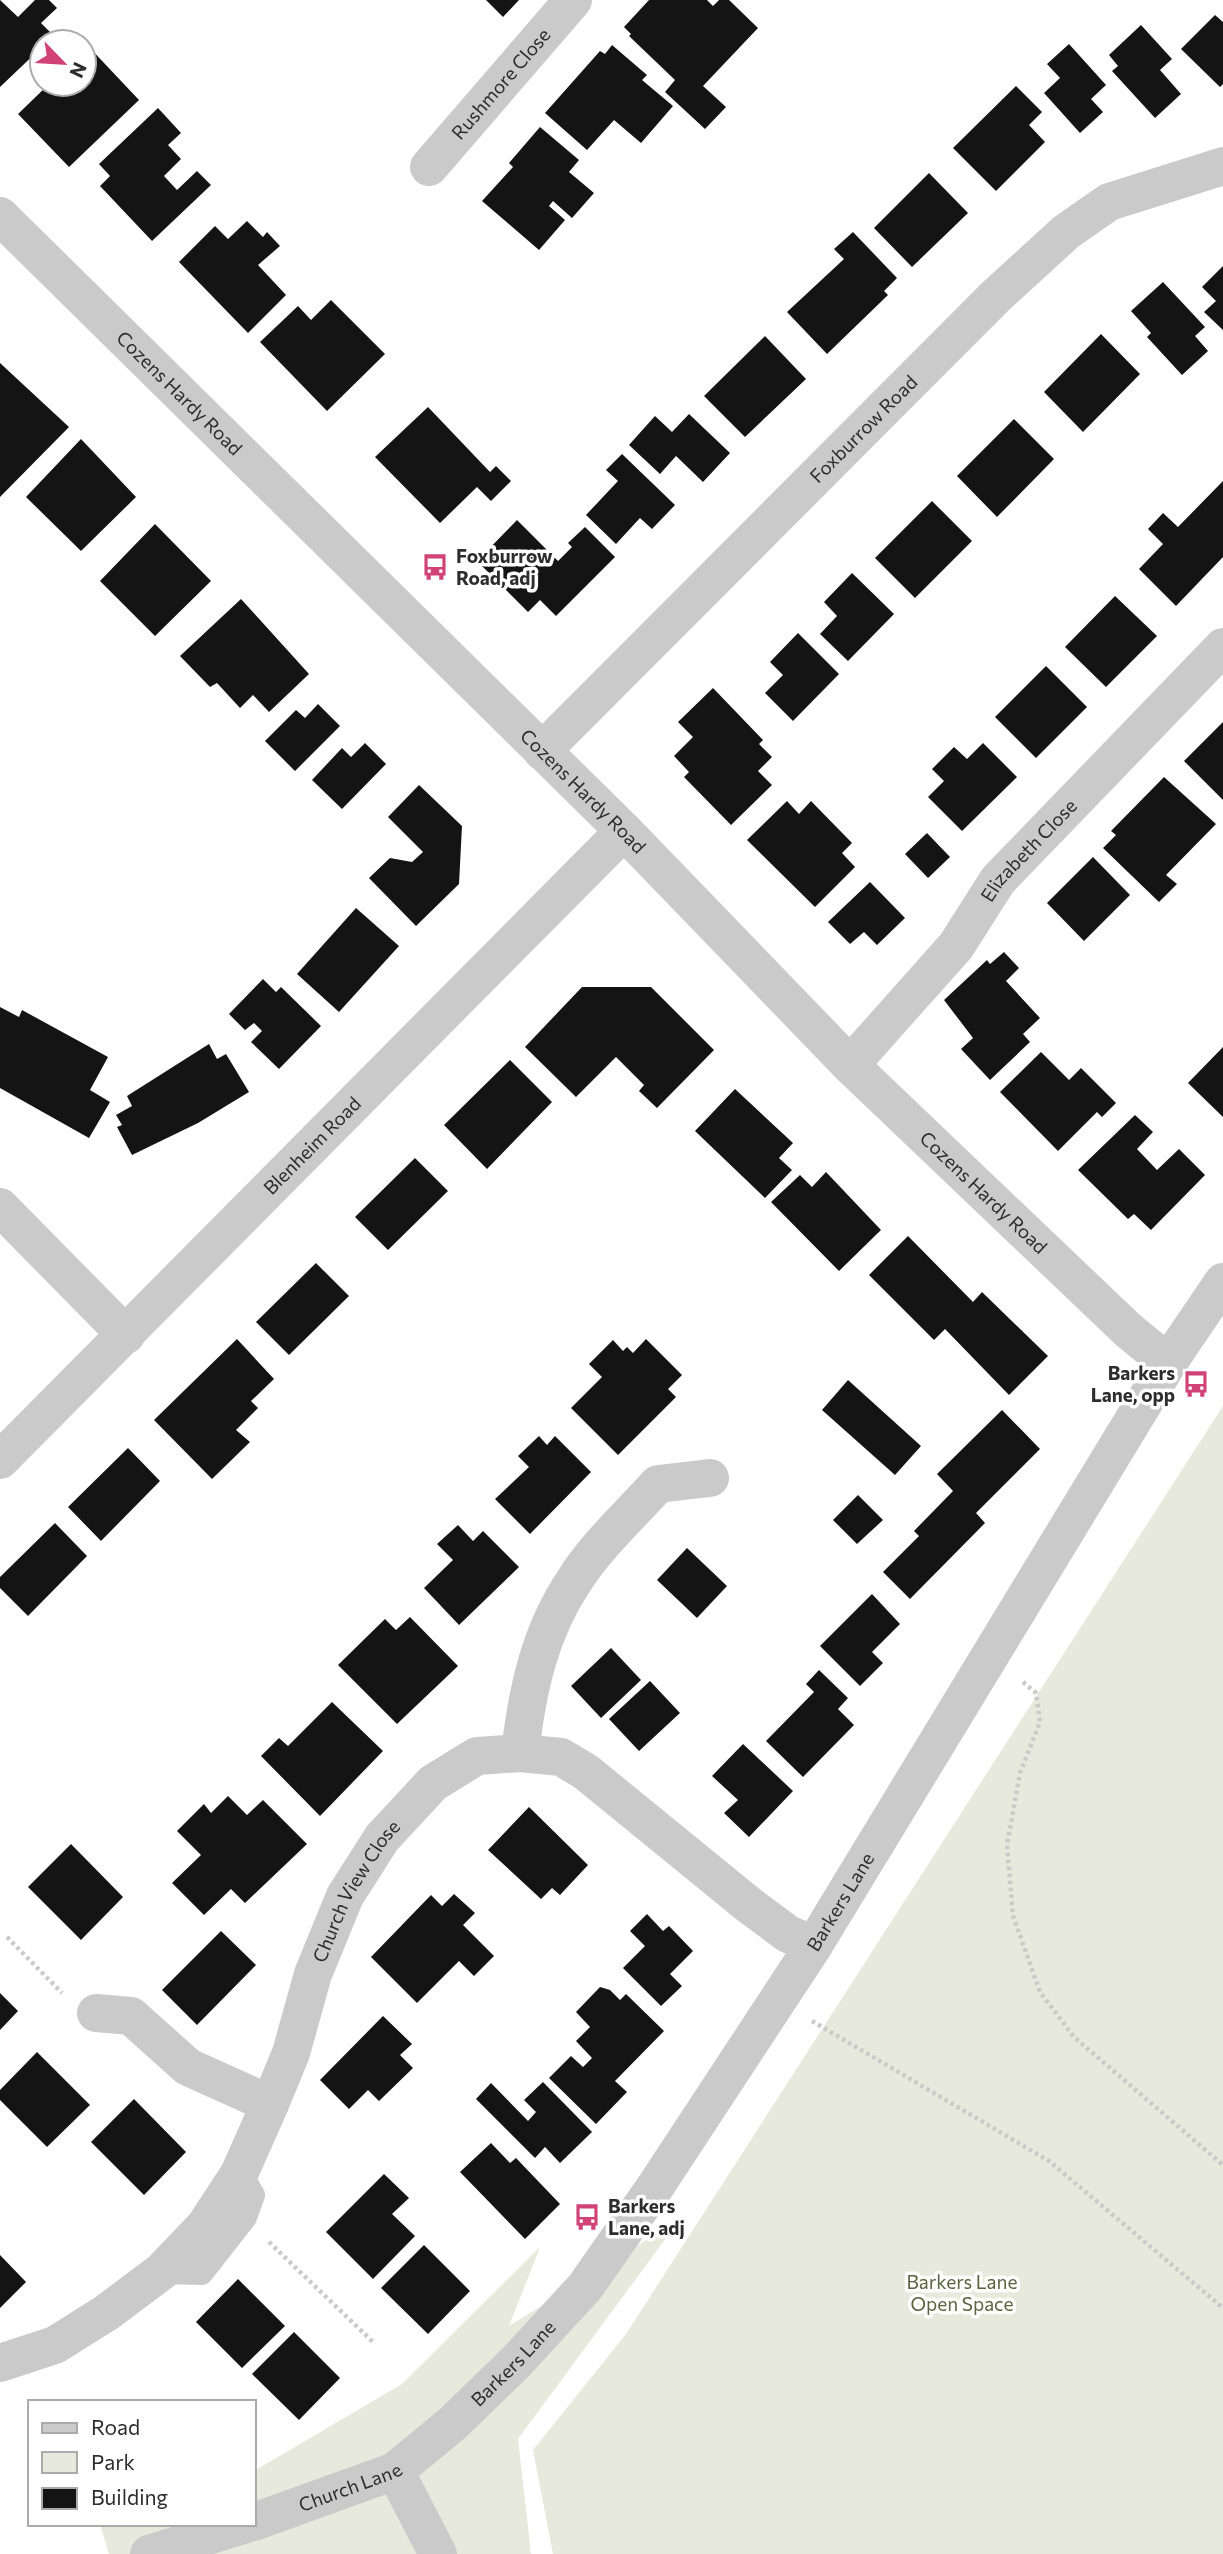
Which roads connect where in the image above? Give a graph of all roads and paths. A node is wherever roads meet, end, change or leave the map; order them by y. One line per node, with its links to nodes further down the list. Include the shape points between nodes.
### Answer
1 (573, 0): 3 (street, Rushmore Close)
2 (1223, 166): 6 (street, Foxburrow Road, via 1109,202 1066,232 996,296)
3 (429, 167)
4 (0, 216): 6 (street, Cozens Hardy Road)
5 (1223, 647): 8 (street, Elizabeth Close, via 998,880 956,946)
6 (542, 751): 7 (street, Cozens Hardy Road)
7 (624, 831): 8 (street, Cozens Hardy Road); 11 (street, Blenheim Road)
8 (850, 1065): 12 (street, Cozens Hardy Road)
9 (0, 1207): 11 (street)
10 (1223, 1282): 12 (street, Barkers Lane)
11 (126, 1335): 13 (street, Blenheim Road)
12 (1168, 1363): 15 (street, Barkers Lane)
13 (0, 1460)
14 (710, 1478): 16 (street, via 658,1484 574,1580 546,1631 526,1697)
15 (987, 1660): 18 (street, Barkers Lane); 22 (path, via 1036,1693 1040,1722 1020,1773 1007,1845 1013,1916 1040,1992 1074,2037)
16 (520, 1753): 18 (street, Church View Close, via 561,1757 586,1772 788,1934); 21 (street, Church View Close, via 477,1756 433,1783 382,1838 345,1896)
17 (7, 1937): 20 (path, via 66,1996)
18 (814, 1945): 19 (street, Barkers Lane)
19 (777, 2001): 26 (path, via 1049,2161); 29 (street, Barkers Lane, via 584,2287 516,2362)
20 (96, 2013): 21 (street, via 131,2016 188,2067)
21 (270, 2104): 23 (street, Church View Close)
22 (1223, 2165)
23 (239, 2174): 24 (lane, via 252,2195); 25 (street, Church View Close, via 205,2226)
24 (244, 2217): 25 (lane, via 201,2272); 27 (path)
25 (162, 2270): 28 (street, Church View Close, via 55,2345)
26 (1223, 2308)
27 (375, 2344)
28 (0, 2363)
29 (395, 2471): 30 (street, Church Lane); 33 (street, Church Lane)
30 (256, 2521)
31 (240, 2526): 32 (street)
32 (149, 2554)
33 (438, 2554)

